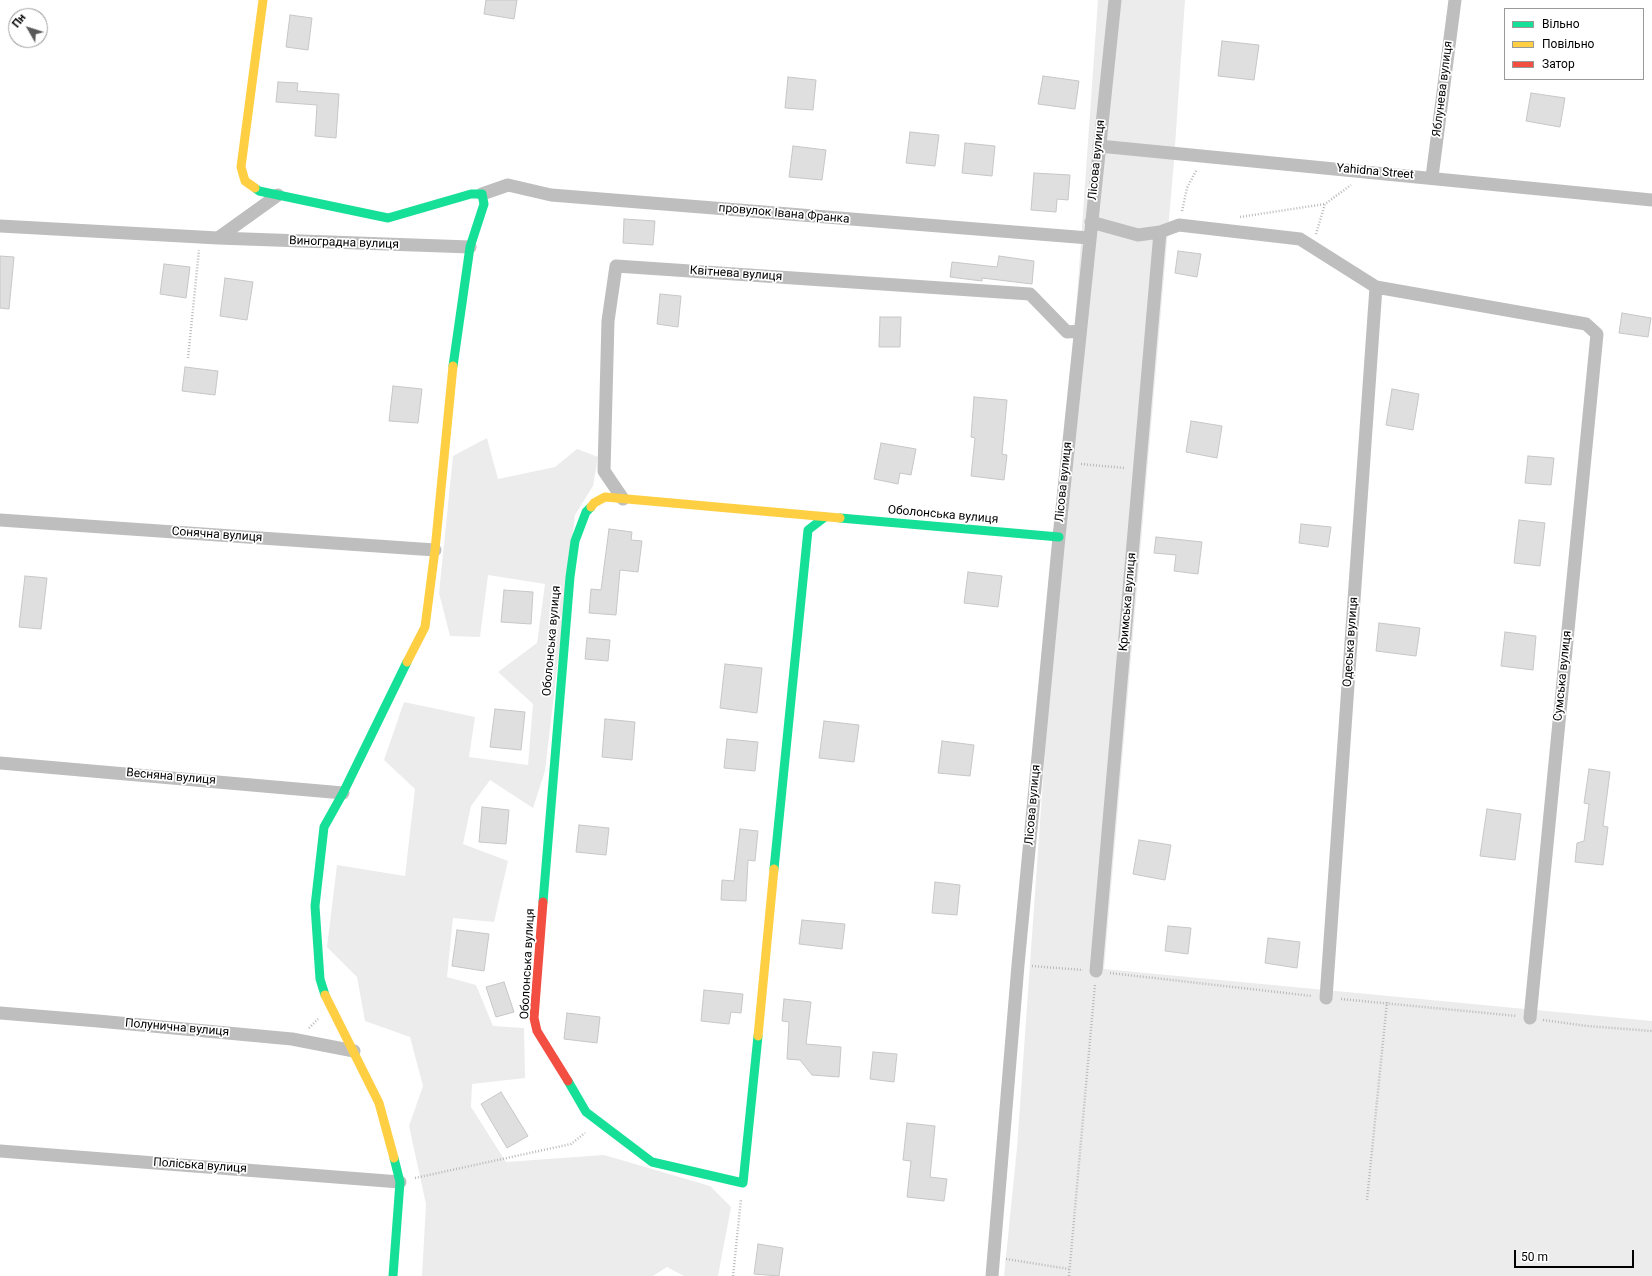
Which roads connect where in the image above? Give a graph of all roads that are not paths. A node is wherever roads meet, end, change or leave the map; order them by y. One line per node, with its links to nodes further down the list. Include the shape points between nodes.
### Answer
1 (262, 0): 7 (street, via 241,166 245,181 259,191)
2 (1115, 0): 4 (street, Лісова вулиця)
3 (1455, 0): 5 (street, Яблунева вулиця)
4 (1098, 146): 5 (street, Yahidna Street); 9 (street, Лісова вулиця)
5 (1432, 177): 8 (street, Yahidna Street)
6 (482, 194): 7 (street, via 471,194 388,218); 13 (street, провулок Івана Франка, via 508,185 551,196); 14 (street, via 484,204)
7 (278, 195): 12 (street)
8 (1652, 200)
9 (1091, 222): 11 (street, via 1138,235); 13 (street, Лісова вулиця)
10 (0, 226): 12 (street, Виноградна вулиця)
11 (1160, 232): 15 (street, via 1179,225 1300,239); 24 (street, Кримська вулиця)
12 (218, 238): 14 (street, Виноградна вулиця)
13 (1089, 238): 16 (street, Лісова вулиця)
14 (470, 248): 21 (street, via 455,347)
15 (1376, 287): 25 (street, Одеська вулиця); 27 (street, Сумська вулиця, via 1586,324 1597,334)
16 (1080, 331): 17 (street, Квітнева вулиця, via 1067,332 1030,294 616,266 608,321 604,471); 20 (street, Лісова вулиця)
17 (623, 498): 18 (street, Оболонська вулиця); 18 (street, Оболонська вулиця, via 605,497 594,503 586,512 575,541 534,1018 541,1040 586,1112 652,1162 743,1183 808,530)
18 (825, 517): 20 (street, Оболонська вулиця)
19 (0, 520): 21 (street, Сонячна вулиця)
20 (1059, 537): 32 (street, Лісова вулиця, via 1018,965)
21 (435, 550): 23 (street, via 425,628)
22 (0, 763): 23 (street, Весняна вулиця)
23 (342, 793): 28 (street, via 324,827 315,906 320,979 325,995)
24 (1096, 972)
25 (1326, 998)
26 (0, 1014): 28 (street, Полунична вулиця, via 292,1039)
27 (1530, 1018)
28 (354, 1051): 30 (street, via 379,1103)
29 (0, 1151): 30 (street, Поліська вулиця)
30 (400, 1182): 31 (street)
31 (393, 1276)
32 (992, 1276)

